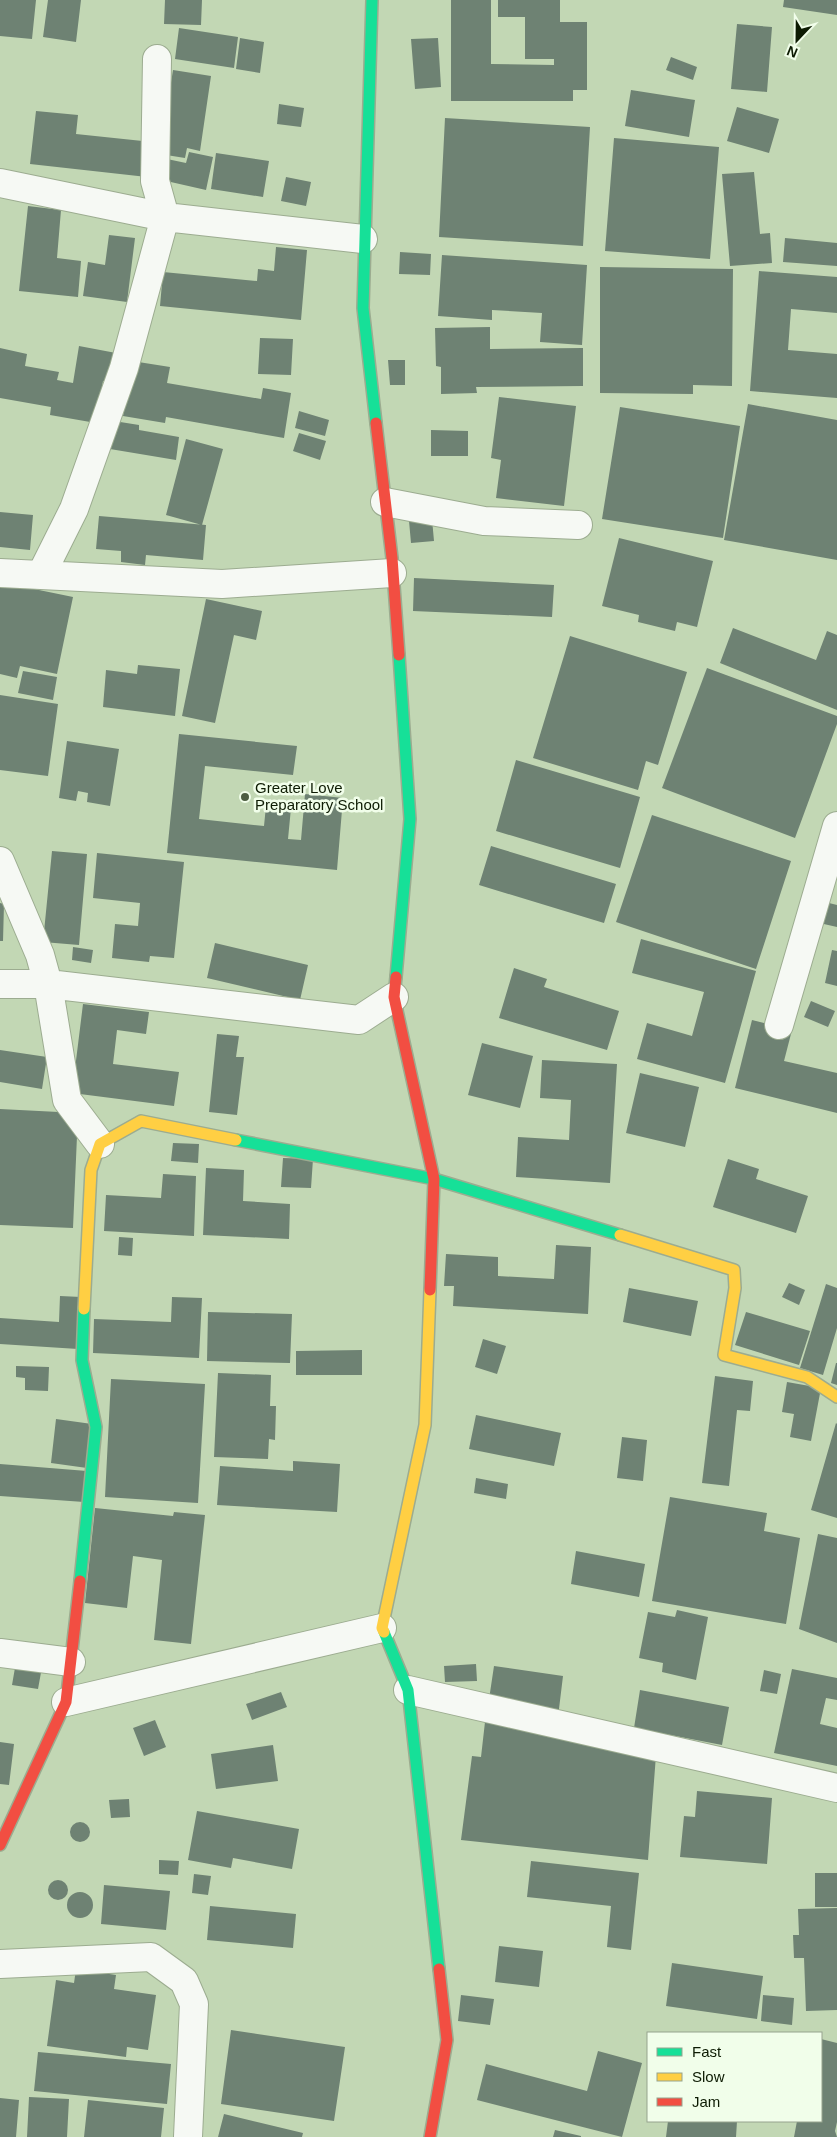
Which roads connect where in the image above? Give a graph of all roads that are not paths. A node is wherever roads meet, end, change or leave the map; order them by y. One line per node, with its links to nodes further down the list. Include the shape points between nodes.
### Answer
1 (372, 0): 5 (street)
2 (158, 59): 4 (street, via 155,182)
3 (0, 182): 4 (street)
4 (165, 217): 5 (street); 10 (street, via 124,368 74,509)
5 (363, 239): 6 (street, via 362,308)
6 (385, 502): 7 (street, via 484,521); 9 (street)
7 (578, 525)
8 (0, 573): 10 (street)
9 (392, 573): 10 (street, via 222,584); 15 (street, via 410,819)
10 (41, 575)
11 (837, 826): 16 (street)
12 (0, 862): 14 (street, via 40,955)
13 (0, 984): 14 (street)
14 (48, 984): 15 (street, via 358,1020); 17 (street, via 67,1100)
15 (394, 997): 18 (street)
16 (779, 1026)
17 (100, 1144): 18 (street, via 141,1121); 22 (street, via 91,1170 82,1360 96,1427)
18 (434, 1179): 19 (street, via 734,1270 735,1288 724,1354 807,1377); 20 (street, via 425,1425)
19 (837, 1397)
20 (382, 1628): 23 (street); 24 (street)
21 (0, 1653): 22 (street)
22 (71, 1662): 24 (street)
23 (408, 1690): 25 (street); 29 (street, via 446,2040)
24 (66, 1702): 26 (street)
25 (837, 1788)
26 (0, 1845)
27 (0, 1964): 28 (street, via 151,1957 184,1981 194,2004)
28 (188, 2137)
29 (430, 2137)

